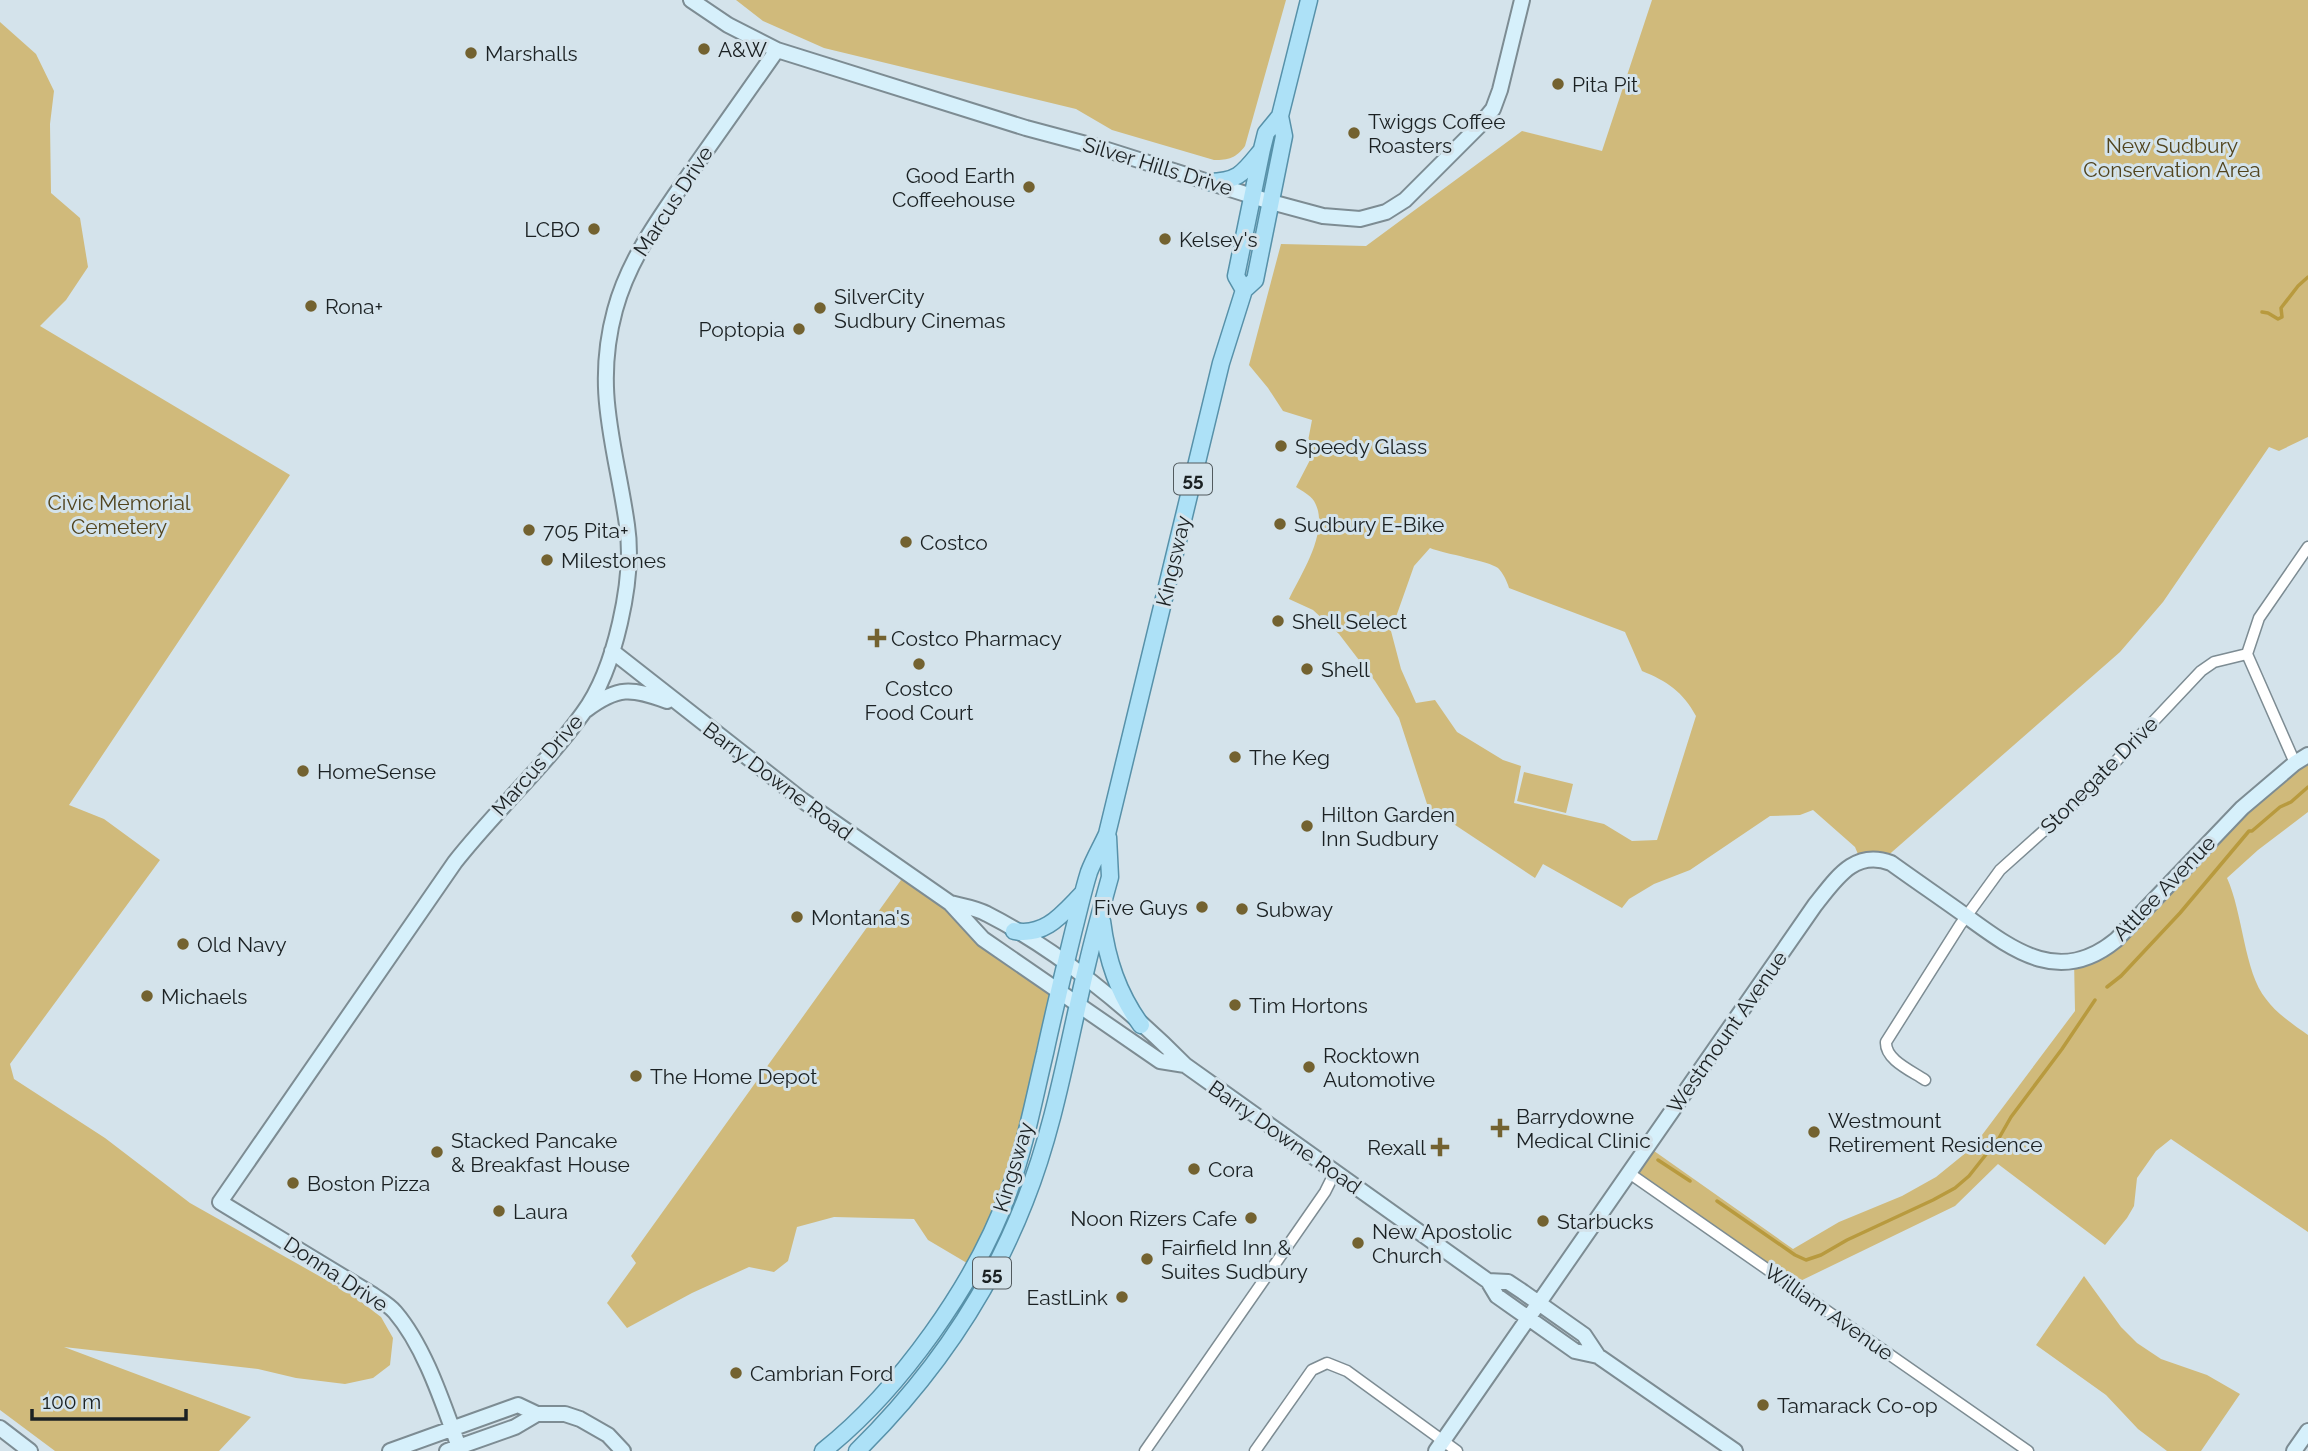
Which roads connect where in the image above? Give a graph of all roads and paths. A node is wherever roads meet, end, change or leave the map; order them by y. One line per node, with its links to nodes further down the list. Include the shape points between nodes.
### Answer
1 (691, 0): 4 (street, Silver Hills Drive)
2 (1309, 0): 5 (main road, Kingsway / 55)
3 (1522, 0): 9 (street, Silver Hills Drive, via 1493,109 1405,200 1386,212 1360,219 1324,216)
4 (776, 50): 7 (street, Silver Hills Drive); 12 (street, Marcus Drive, via 648,234 615,310 605,376 606,409 629,549 620,621)
5 (1280, 116): 6 (main road, Kingsway / 55, via 1266,133); 9 (main road, Kingsway / 55, via 1284,136)
6 (1262, 149): 7 (main road, via 1235,178); 8 (main road, Kingsway / 55)
7 (1209, 182): 8 (street, Silver Hills Drive)
8 (1253, 196): 9 (street, Silver Hills Drive); 10 (main road, Kingsway / 55, via 1236,276)
9 (1271, 202): 10 (main road, Kingsway / 55, via 1255,279)
10 (1244, 290): 18 (main road, Kingsway / 55, via 1221,363)
11 (2308, 547): 13 (street, via 2259,618)
12 (611, 651): 14 (street, Barry Downe Road); 15 (street, Marcus Drive)
13 (2247, 654): 17 (street); 22 (street, Stonegate Drive, via 2214,662 2201,671 2086,793 2000,870)
14 (678, 705): 15 (street, via 634,690 606,696); 20 (street, Barry Downe Road, via 802,800)
15 (585, 711): 33 (street, Marcus Drive, via 456,862)
16 (2308, 755): 17 (street, Attlee Avenue)
17 (2295, 763): 22 (street, Attlee Avenue, via 2242,808 2101,951 2074,960 2041,960 2011,948)
18 (1107, 834): 19 (main road, Kingsway / 55); 21 (main road, Kingsway / 55, via 1110,877)
19 (1084, 891): 23 (main road, via 1041,930); 24 (main road, Kingsway / 55)
20 (950, 903): 23 (street, Barry Downe Road, via 985,913); 26 (street, Barry Downe Road, via 983,939)
21 (1101, 909): 25 (main road, Kingsway / 55); 28 (main road, via 1113,976)
22 (1965, 916): 30 (street, Stonegate Drive, via 1886,1042 1893,1058); 32 (street, Westmount Avenue, via 1891,863 1871,858 1849,867 1815,905)
23 (1014, 931): 24 (street, Barry Downe Road)
24 (1065, 963): 25 (street, Barry Downe Road); 26 (main road, Kingsway / 55)
25 (1084, 977): 27 (main road, Kingsway / 55); 28 (street, Barry Downe Road)
26 (1058, 990): 27 (street, Barry Downe Road); 47 (main road, Kingsway / 55, via 1010,1191 984,1248 907,1366 869,1410)
27 (1079, 1005): 29 (street, Barry Downe Road, via 1160,1061); 48 (main road, Kingsway / 55, via 1044,1145 1000,1258 927,1373)
28 (1141, 1025): 29 (street, Barry Downe Road)
29 (1185, 1065): 31 (street, Barry Downe Road)
30 (1926, 1080)
31 (1335, 1172): 34 (street, Barry Downe Road); 49 (street)
32 (1629, 1173): 35 (street, Westmount Avenue); 53 (street, William Avenue)
33 (220, 1202): 39 (street, Donna Drive, via 393,1309 420,1351)
34 (1488, 1281): 35 (street, Barry Downe Road, via 1508,1282); 36 (street, Barry Downe Road, via 1497,1296)
35 (1538, 1303): 36 (street, Westmount Avenue); 37 (street, Barry Downe Road, via 1584,1335)
36 (1528, 1318): 37 (street, Barry Downe Road, via 1574,1351); 42 (street, Westmount Avenue)
37 (1598, 1356): 52 (street, Barry Downe Road)
38 (537, 1415): 39 (street, via 519,1405); 43 (street); 46 (street, via 565,1414 580,1419 608,1435)
39 (452, 1427): 43 (street, Donna Drive); 45 (street)
40 (0, 1428): 44 (street)
41 (2308, 1431): 54 (street)
42 (1439, 1446): 50 (street, via 1347,1371 1327,1363 1312,1370); 51 (street)
43 (453, 1449)
44 (30, 1451)
45 (390, 1451)
46 (623, 1451)
47 (823, 1451)
48 (857, 1451)
49 (1145, 1451)
50 (1255, 1451)
51 (1457, 1451)
52 (1735, 1451)
53 (2028, 1451)
54 (2294, 1451)

